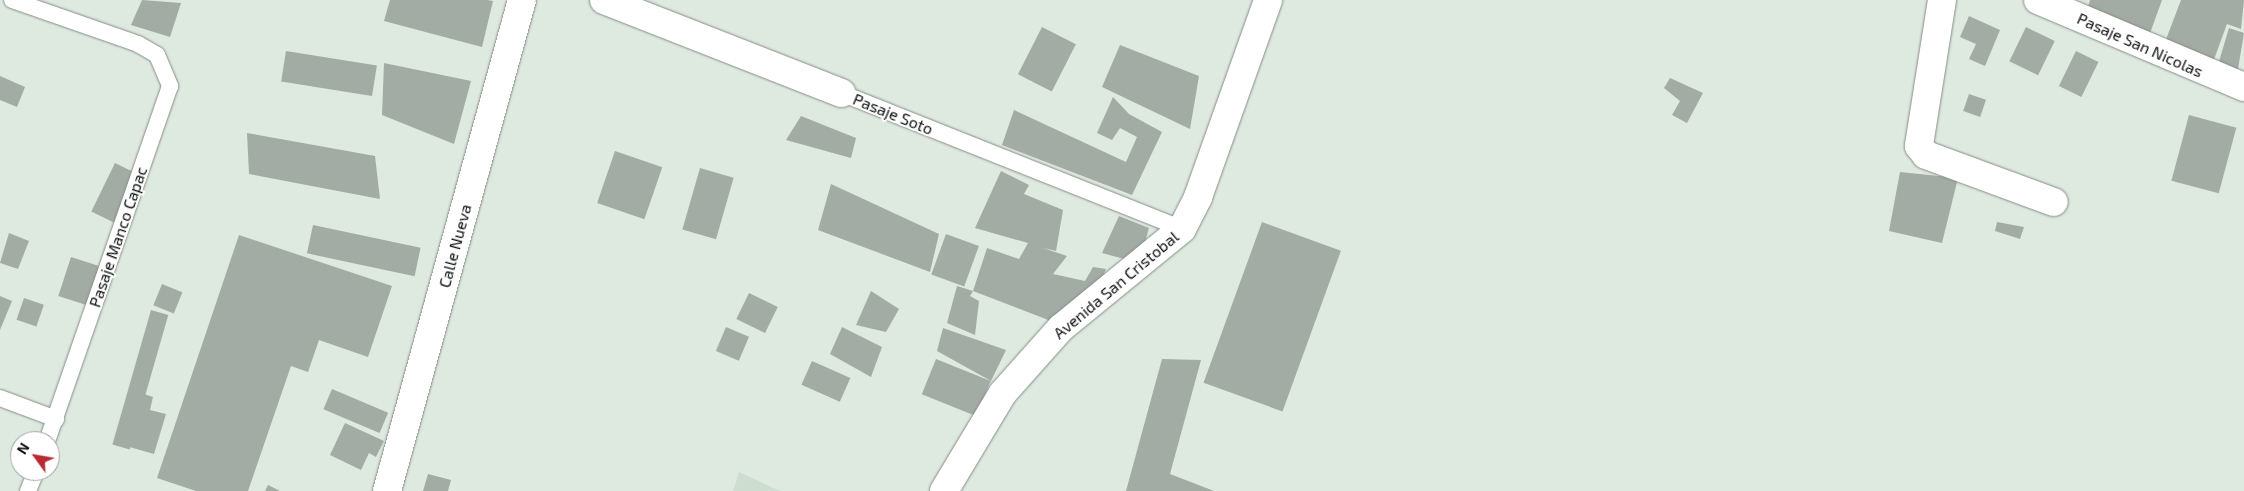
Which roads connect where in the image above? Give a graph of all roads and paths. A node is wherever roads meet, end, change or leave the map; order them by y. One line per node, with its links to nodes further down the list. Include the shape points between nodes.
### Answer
1 (12, 0): 12 (lane, Pasaje Manco Capac, via 138,44 157,55 170,86)
2 (522, 0): 14 (street, Calle Nueva)
3 (604, 0): 8 (street, Pasaje Soto)
4 (1268, 0): 10 (street, Avenida San Cristobal, via 1198,197)
5 (1942, 0): 9 (street, via 1918,146 1926,155)
6 (2038, 0): 7 (street, Pasaje San Nicolas)
7 (2244, 87)
8 (841, 93): 10 (lane, Pasaje Soto)
9 (2054, 202)
10 (1182, 230): 15 (street, Avenida San Cristobal, via 1061,328 1003,393)
11 (0, 398): 12 (lane)
12 (56, 419): 13 (lane, Pasaje Manco Capac)
13 (51, 431)
14 (387, 491)
15 (944, 491)

